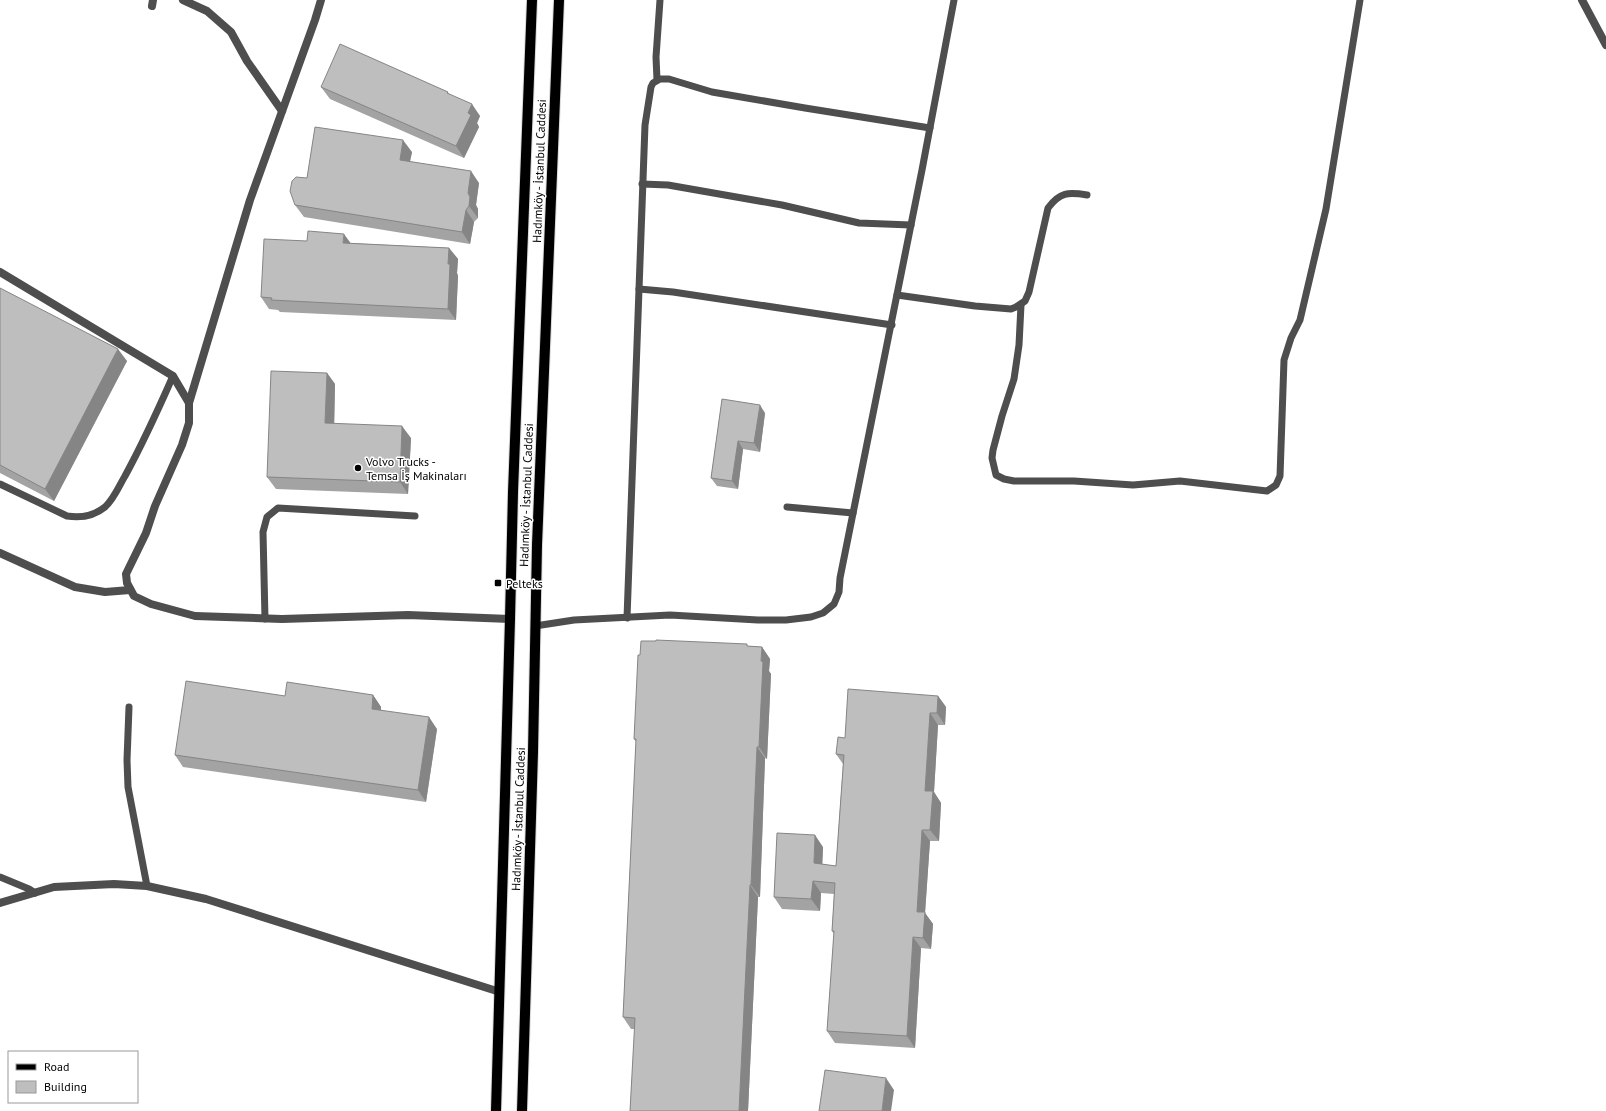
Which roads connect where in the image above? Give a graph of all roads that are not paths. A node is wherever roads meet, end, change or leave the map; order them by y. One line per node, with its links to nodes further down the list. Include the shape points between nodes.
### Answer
1 (183, 0): 11 (street, via 207,11 231,32 247,61)
2 (321, 0): 11 (street)
3 (532, 0): 31 (main road, Hadımköy - İstanbul Caddesi)
4 (559, 0): 32 (main road, Hadımköy - İstanbul Caddesi)
5 (660, 0): 10 (lane)
6 (954, 0): 12 (lane)
7 (1360, 0): 19 (lane, via 1326,209 1300,320 1284,360 1280,476 1276,485 1268,491 1259,491 1180,481 1133,485 1074,481 1014,481 996,475 993,450 1014,379)
8 (1582, 0): 9 (street)
9 (1606, 45)
10 (657, 80): 12 (lane, via 669,79 712,92); 13 (lane, via 649,91)
11 (282, 111): 22 (street, via 250,200)
12 (930, 128): 15 (lane)
13 (642, 184): 15 (lane, via 668,185 782,205 859,223); 17 (lane)
14 (1087, 195): 19 (lane, via 1062,195 1048,208 1028,297)
15 (911, 225): 18 (lane)
16 (0, 272): 21 (street)
17 (639, 289): 20 (lane); 29 (lane)
18 (898, 295): 19 (lane, via 975,306 1011,308); 20 (lane)
19 (1021, 305)
20 (892, 325): 25 (lane)
21 (173, 376): 22 (street); 23 (lane, via 142,444 113,497 95,513 67,516)
22 (188, 403): 28 (street, via 189,423 182,445 146,533 126,574)
23 (0, 484)
24 (787, 507): 25 (lane)
25 (853, 513): 29 (lane, via 840,578 840,592 834,604 818,616 786,620 670,615)
26 (415, 516): 30 (lane, via 278,508 267,517 263,532)
27 (0, 553): 28 (street, via 75,587 105,592)
28 (130, 590): 30 (street, via 137,598 151,604 195,616)
29 (627, 618): 32 (lane, via 574,620)
30 (265, 619): 31 (street, via 408,615)
31 (510, 619): 38 (main road, Hadımköy - İstanbul Caddesi)
32 (535, 626): 40 (main road, Hadımköy - İstanbul Caddesi)
33 (129, 707): 35 (lane, via 128,787)
34 (0, 878): 36 (lane)
35 (147, 886): 36 (street, via 114,884 54,888); 38 (street, via 206,899)
36 (35, 893): 37 (street)
37 (0, 903)
38 (500, 992): 39 (main road, Hadımköy - İstanbul Caddesi)
39 (496, 1111)
40 (522, 1111)

